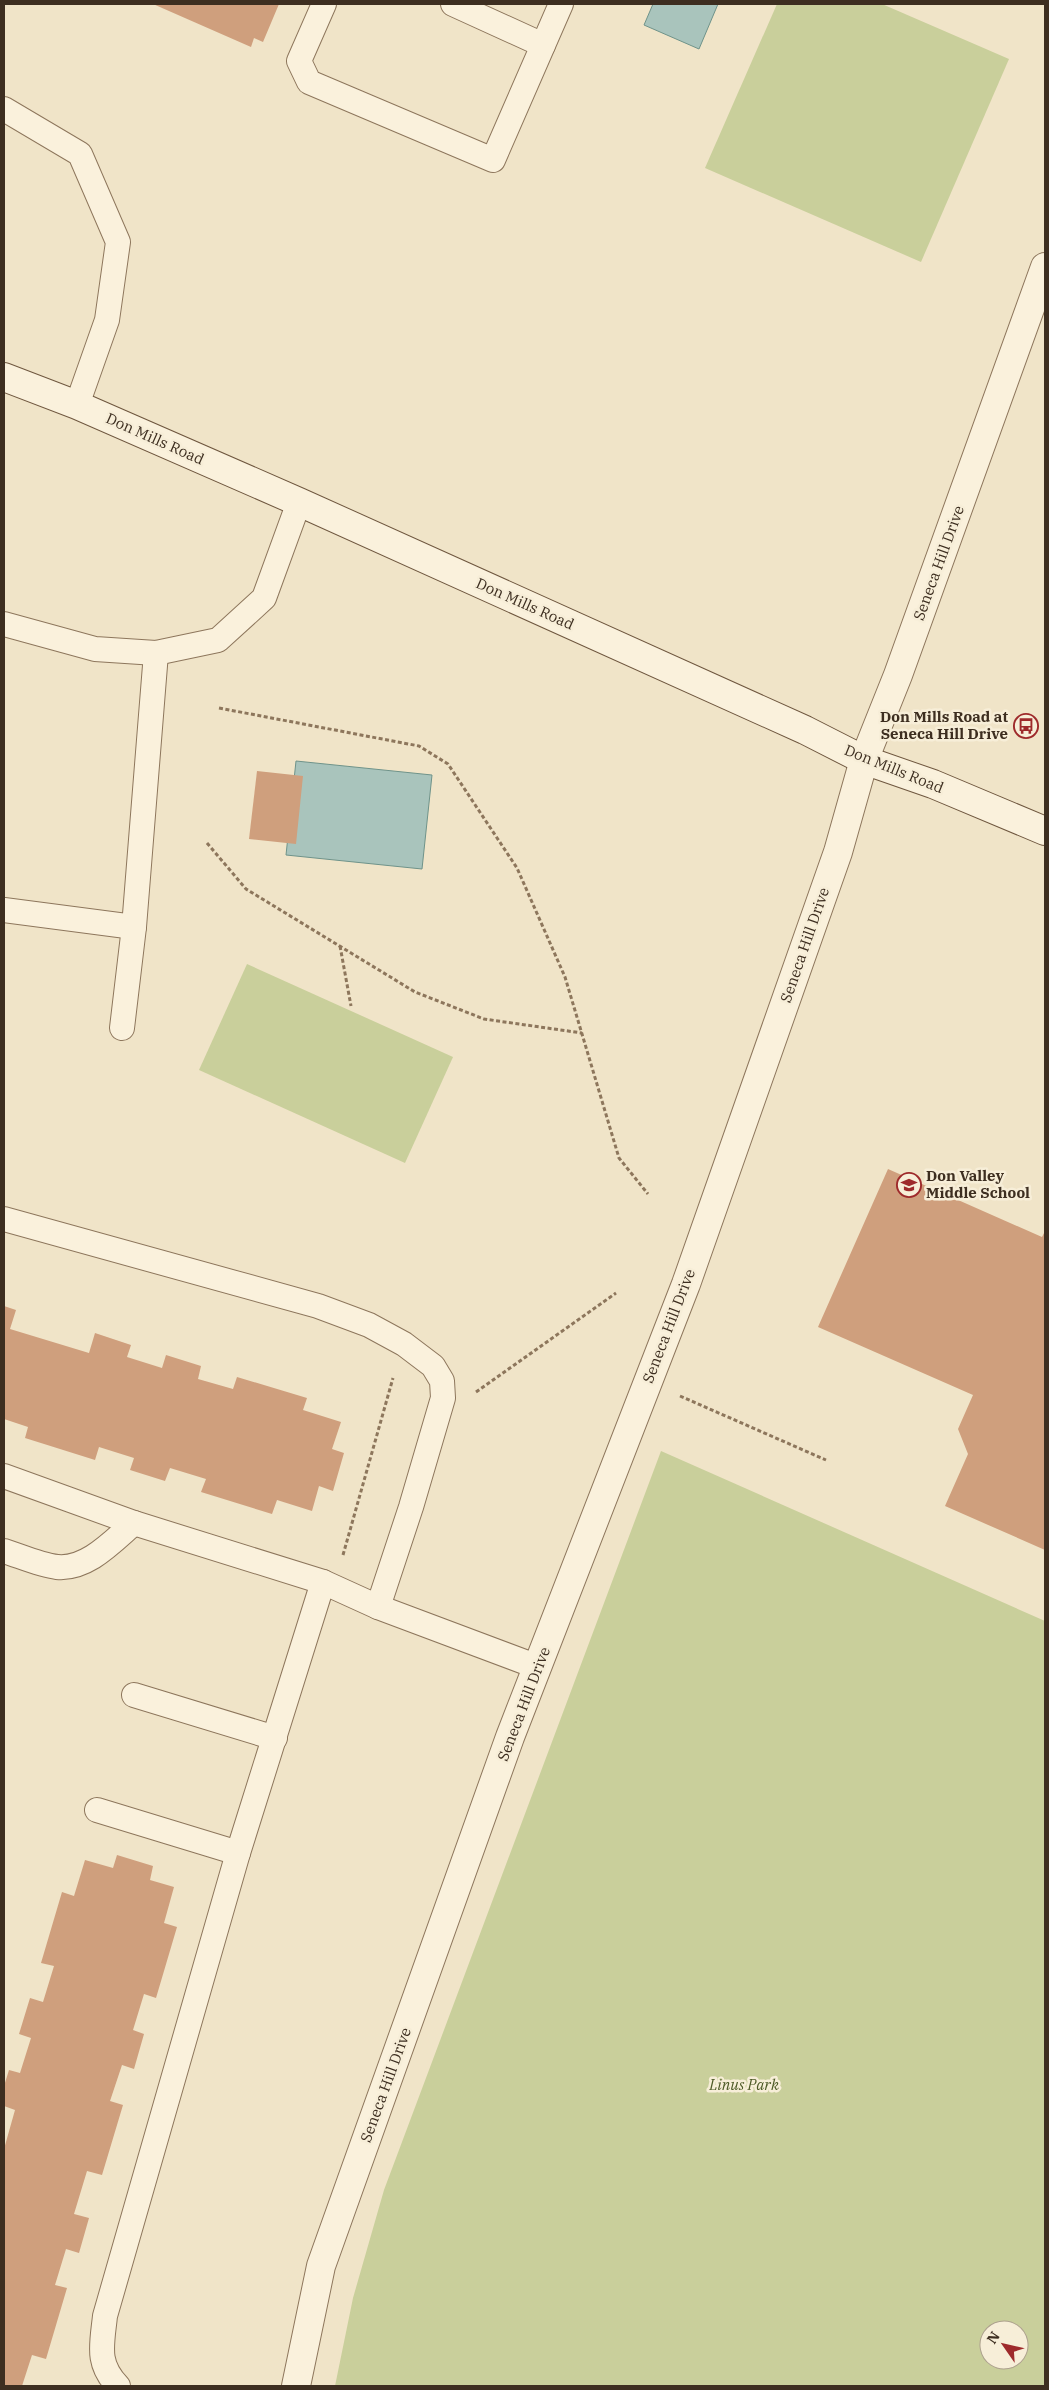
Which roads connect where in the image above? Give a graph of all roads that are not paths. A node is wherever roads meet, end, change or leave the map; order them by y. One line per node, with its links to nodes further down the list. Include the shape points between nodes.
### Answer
1 (324, 4): 4 (lane, via 299,61 310,82 493,160)
2 (453, 4): 4 (lane)
3 (561, 4): 4 (lane)
4 (543, 45)
5 (4, 109): 8 (lane, via 80,154 118,242 107,320)
6 (1045, 266): 12 (street, Seneca Hill Drive, via 898,675)
7 (4, 378): 8 (street, Don Mills Road)
8 (77, 405): 9 (street, Don Mills Road)
9 (299, 502): 11 (lane, via 264,598 218,640); 12 (street, Don Mills Road, via 805,730)
10 (4, 624): 11 (lane, via 95,649)
11 (156, 653): 15 (lane)
12 (864, 760): 13 (street, Don Mills Road, via 933,784); 23 (street, Seneca Hill Drive, via 838,852 686,1284)
13 (1045, 831)
14 (4, 910): 15 (lane)
15 (134, 927): 16 (lane)
16 (122, 1028)
17 (4, 1218): 22 (lane, via 318,1306 369,1325 404,1344 433,1366 442,1381 437,1420)
18 (4, 1476): 19 (lane)
19 (134, 1523): 20 (lane, via 96,1556 78,1563 58,1567); 21 (lane)
20 (4, 1551)
21 (323, 1582): 22 (lane); 25 (lane)
22 (378, 1607): 23 (lane)
23 (538, 1667): 29 (street, Seneca Hill Drive, via 321,2266)
24 (134, 1695): 25 (lane)
25 (275, 1738): 27 (lane)
26 (97, 1810): 27 (lane)
27 (238, 1854): 28 (lane, via 105,2316 100,2355 109,2377)
28 (118, 2386)
29 (296, 2386)

